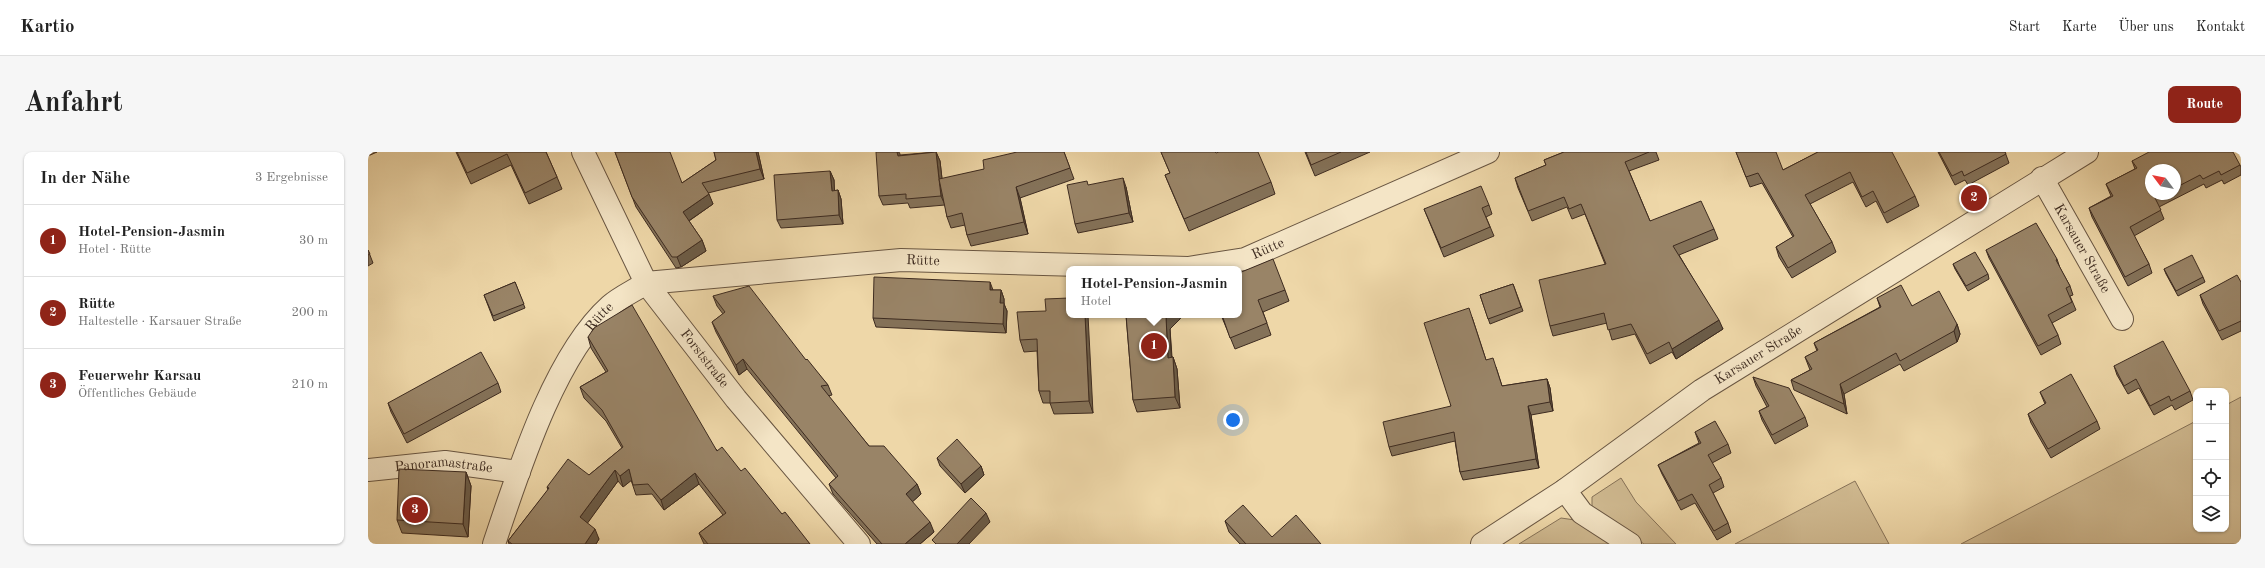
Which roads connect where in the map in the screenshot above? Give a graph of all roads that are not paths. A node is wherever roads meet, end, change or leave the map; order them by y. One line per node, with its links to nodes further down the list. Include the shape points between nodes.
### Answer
1 (583, 152): 7 (street, Forststraße)
2 (1488, 152): 6 (street, Rütte, via 1245,259)
3 (2087, 152): 4 (street, Karsauer Straße)
4 (2042, 178): 8 (street, Karsauer Straße); 11 (street, Karsauer Straße, via 1702,390)
5 (1116, 266): 7 (street, Rütte, via 901,260)
6 (1201, 266)
7 (646, 283): 10 (street, Rütte, via 610,305 582,336 554,388); 13 (street, Forststraße, via 736,399)
8 (2122, 319)
9 (368, 470): 10 (street, Panoramastraße, via 445,462)
10 (519, 472): 12 (street, Rütte)
11 (1565, 490): 14 (street, Karsauer Straße); 15 (street, via 1582,513)
12 (494, 544)
13 (859, 544)
14 (1482, 544)
15 (1630, 544)

